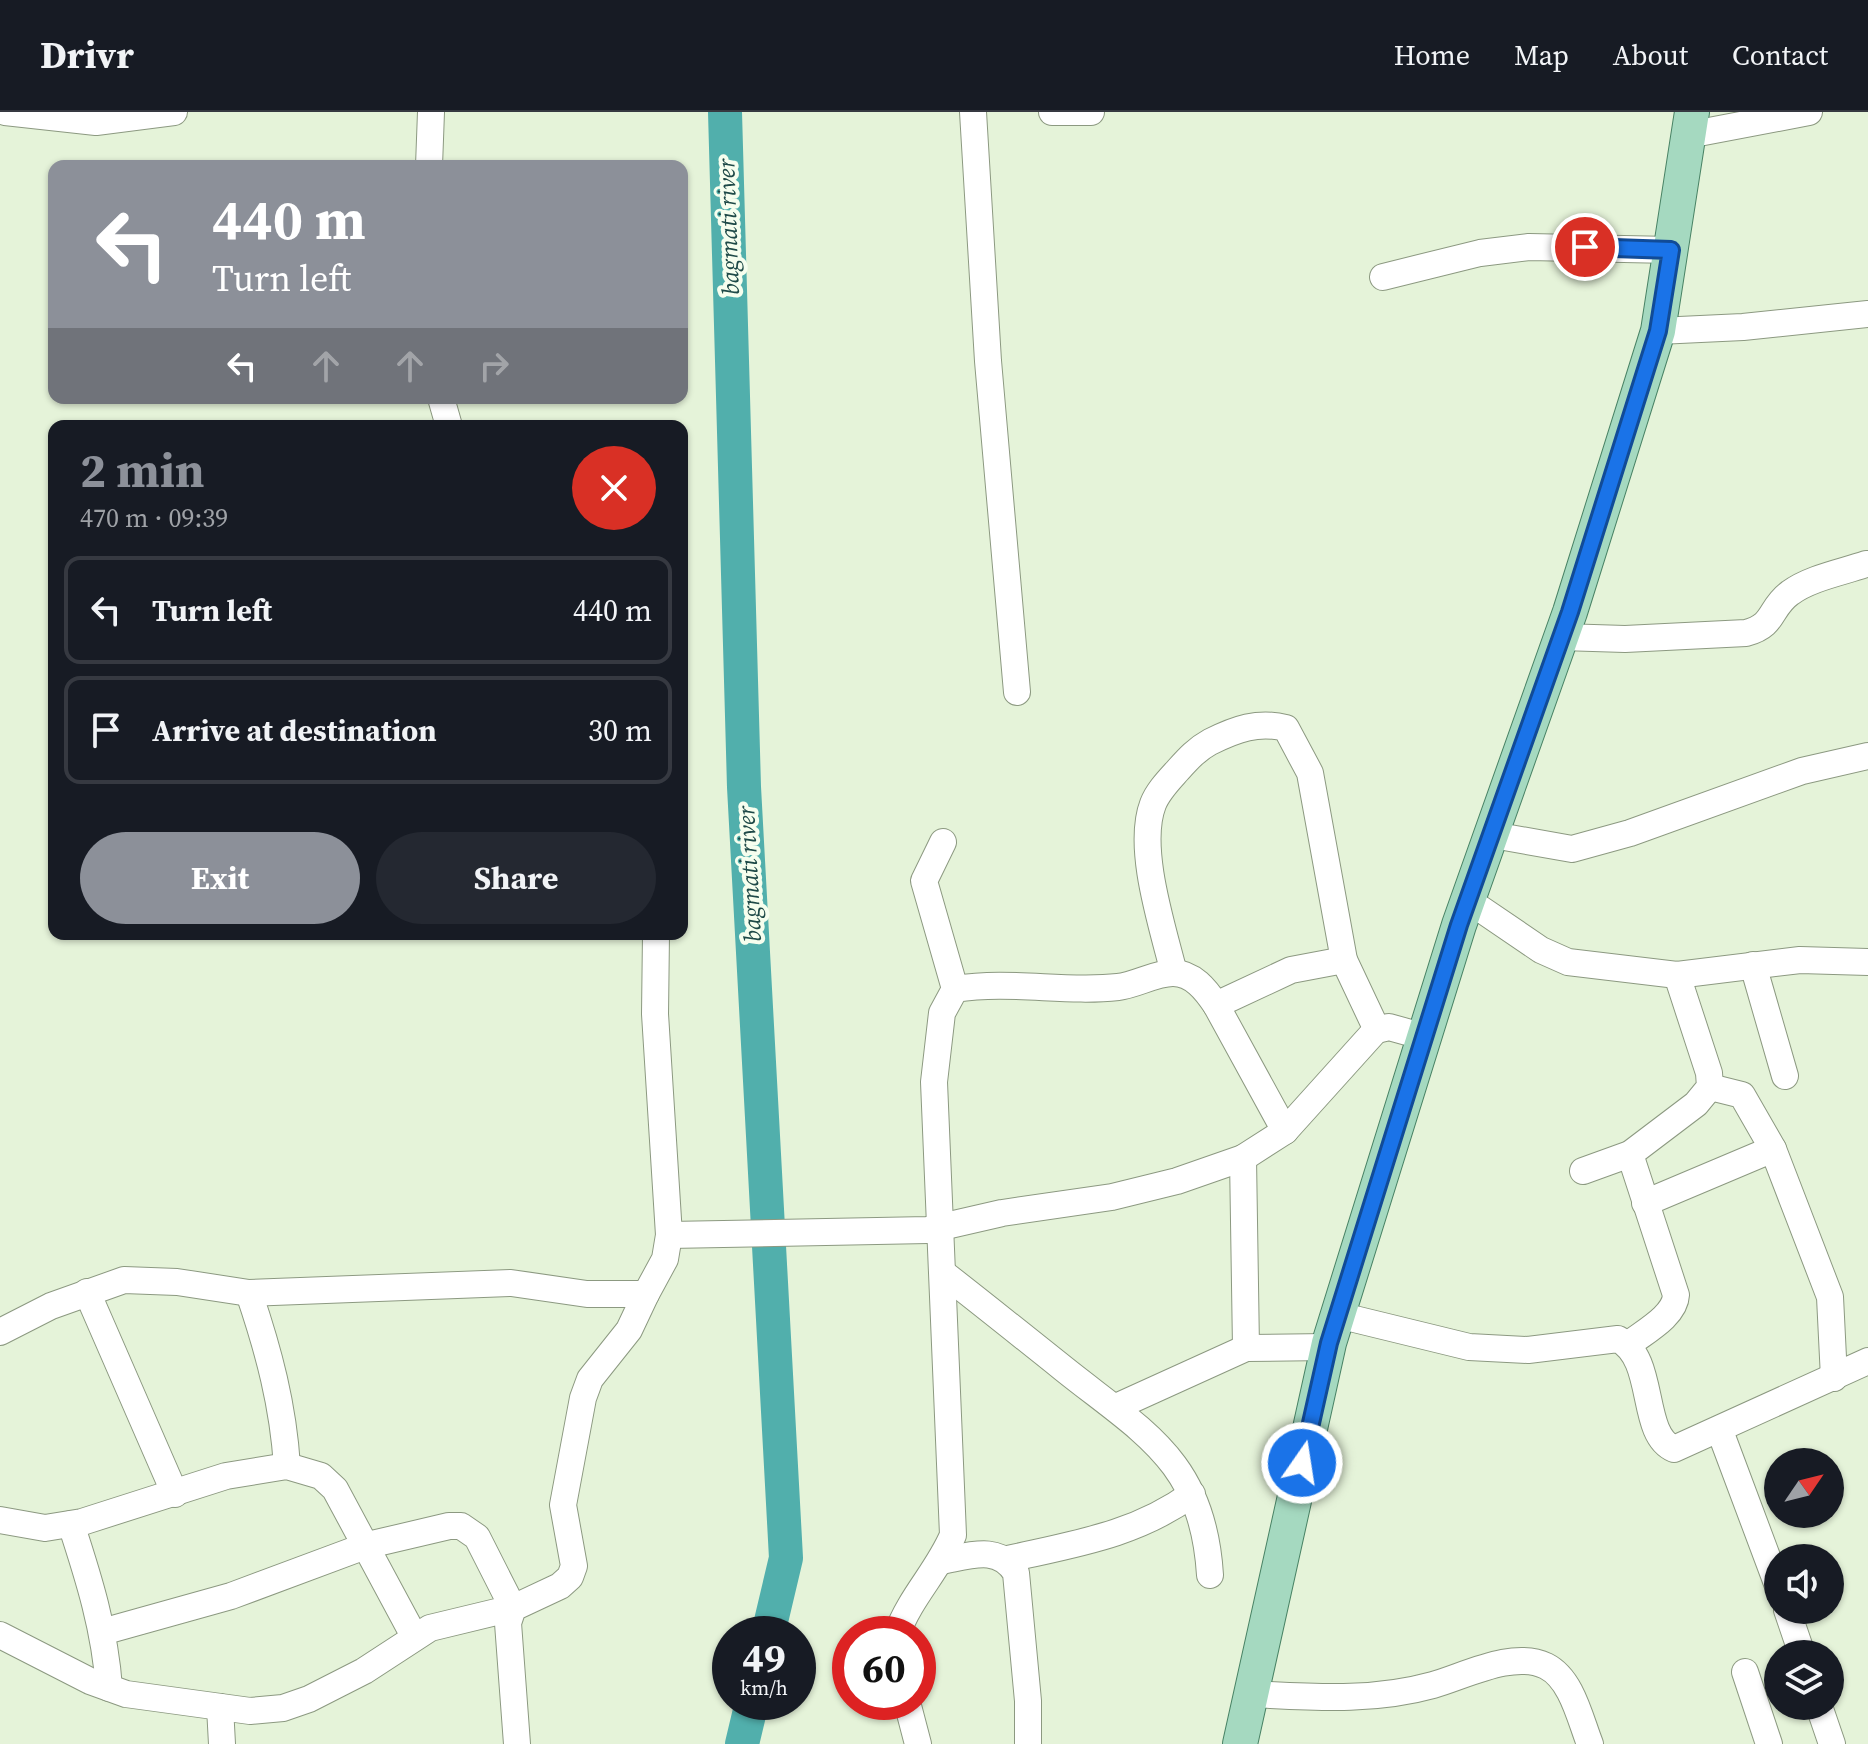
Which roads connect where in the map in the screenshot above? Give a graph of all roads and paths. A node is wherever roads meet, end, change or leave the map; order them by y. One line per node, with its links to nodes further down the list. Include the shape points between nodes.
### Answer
1 (5, 112): 2 (street, via 96,122)
2 (174, 112)
3 (431, 112): 9 (street)
4 (973, 112): 16 (street)
5 (1052, 112): 6 (street)
6 (1086, 112)
7 (1809, 112): 8 (street)
8 (1690, 124): 10 (main road)
9 (429, 160)
10 (1671, 250): 11 (street, via 1529,247); 13 (main road)
11 (1383, 277)
12 (1868, 314): 13 (street)
13 (1658, 331): 15 (main road)
14 (1866, 564): 15 (street, via 1793,590 1770,622 1746,633)
15 (1561, 637): 18 (main road)
16 (1017, 692)
17 (1868, 756): 18 (street, via 1802,771 1572,849)
18 (1493, 835): 20 (main road)
19 (943, 842): 27 (street, via 924,881)
20 (1469, 901): 26 (street, via 1568,962); 30 (main road)
21 (656, 940): 40 (street, via 655,1014)
22 (1344, 960): 25 (street, via 1310,773 1286,728 1269,724 1245,726 1201,747 1153,804 1147,833); 28 (street, via 1291,970); 29 (street)
23 (1868, 962): 24 (street)
24 (1753, 965): 26 (street); 31 (street)
25 (1174, 973): 27 (street, via 1117,987 1023,984); 28 (street, via 1204,986)
26 (1677, 975): 32 (street)
27 (955, 989): 39 (street, via 942,1013 934,1082)
28 (1216, 1005): 33 (street)
29 (1377, 1030): 30 (street, via 1389,1027); 33 (street)
30 (1425, 1037): 45 (main road)
31 (1785, 1076)
32 (1710, 1087): 34 (street, via 1742,1095); 35 (street, via 1696,1104)
33 (1285, 1131): 36 (street)
34 (1773, 1149): 38 (street); 51 (street, via 1830,1297)
35 (1630, 1154): 37 (street); 38 (street)
36 (1243, 1158): 39 (street, via 1112,1197); 49 (street)
37 (1583, 1171)
38 (1645, 1203): 47 (street, via 1675,1305)
39 (935, 1228): 40 (street); 41 (street)
40 (669, 1235): 44 (street, via 665,1259)
41 (943, 1273): 52 (street); 62 (street, via 953,1535)
42 (87, 1292): 43 (street, via 124,1280); 46 (street); 55 (street)
43 (249, 1293): 44 (street, via 511,1283 587,1294); 54 (street, via 274,1367)
44 (646, 1294): 64 (street, via 629,1330 590,1379 583,1398 563,1505 573,1550 570,1577)
45 (1338, 1315): 47 (street, via 1469,1347 1528,1350 1618,1339); 48 (main road)
46 (0, 1332)
47 (1629, 1344): 53 (street, via 1665,1446 1684,1447)
48 (1328, 1347): 49 (street); 71 (main road)
49 (1246, 1348): 52 (street)
50 (1868, 1361): 51 (street)
51 (1834, 1378): 53 (street)
52 (1116, 1407): 56 (street, via 1156,1440)
53 (1720, 1431): 60 (street)
54 (287, 1466): 55 (street, via 226,1476); 59 (street, via 321,1476 335,1489)
55 (175, 1494): 58 (street)
56 (1192, 1494): 61 (street, via 1126,1531); 63 (street, via 1208,1541)
57 (0, 1520): 58 (street, via 45,1528)
58 (71, 1524): 66 (street)
59 (368, 1545): 64 (street, via 438,1527 469,1529); 66 (street, via 231,1596); 68 (street)
60 (1764, 1549)
61 (1008, 1559): 62 (street, via 992,1553); 78 (street, via 1016,1573)
62 (941, 1561): 65 (street)
63 (1210, 1575)
64 (513, 1608): 68 (street); 76 (street, via 508,1623)
65 (904, 1616)
66 (102, 1632): 70 (street)
67 (0, 1635): 70 (street)
68 (414, 1636): 72 (street, via 364,1671 309,1699 250,1711)
69 (1745, 1672): 81 (street)
70 (109, 1688): 72 (street)
71 (1251, 1694): 79 (main road); 80 (street, via 1345,1700 1436,1685 1482,1667 1540,1664 1563,1680)
72 (220, 1707): 75 (street)
73 (912, 1720): 77 (street)
74 (1824, 1720): 82 (street)
75 (222, 1744)
76 (517, 1744)
77 (918, 1744)
78 (1028, 1744)
79 (1240, 1744)
80 (1590, 1744)
81 (1769, 1744)
82 (1832, 1744)

